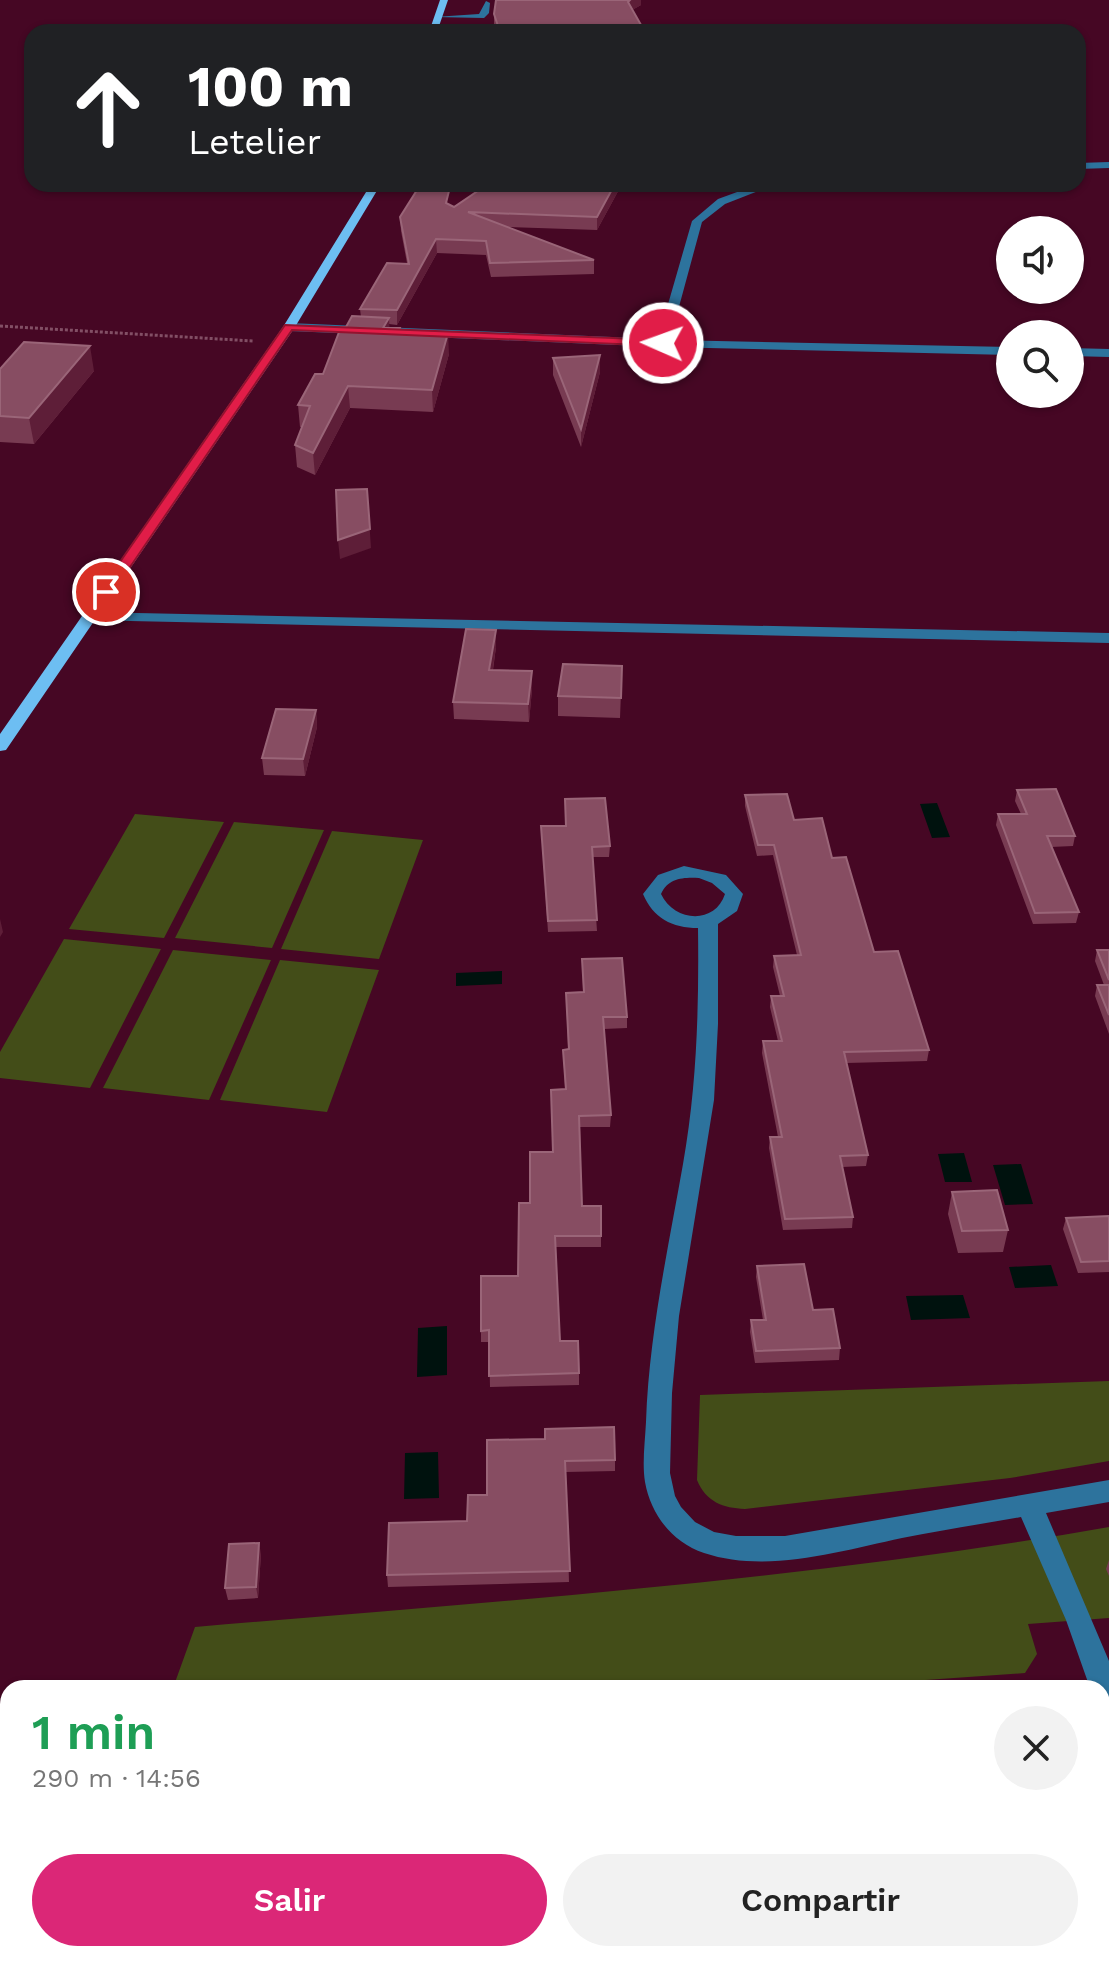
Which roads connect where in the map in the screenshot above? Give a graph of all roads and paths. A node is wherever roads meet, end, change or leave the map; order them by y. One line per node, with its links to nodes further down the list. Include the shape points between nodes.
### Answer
1 (444, 0): 3 (main road)
2 (486, 3): 3 (street, via 481,16)
3 (438, 17): 4 (main road)
4 (436, 24)
5 (1109, 165): 6 (street)
6 (1086, 166)
7 (371, 192): 10 (main road)
8 (746, 192): 12 (street, via 709,209 697,221)
9 (0, 326): 11 (path)
10 (289, 327): 11 (main road); 12 (street)
11 (278, 342): 16 (main road)
12 (663, 343): 13 (street)
13 (996, 351)
14 (1084, 352): 15 (street)
15 (1109, 353)
16 (89, 617): 17 (street); 18 (main road)
17 (1109, 638)
18 (0, 746)
19 (708, 921): 21 (street, via 707,1054 700,1125 667,1303 658,1394 658,1483 663,1498 687,1532 708,1543 739,1547 842,1538)
20 (1109, 1491): 21 (street)
21 (1029, 1504): 22 (street)
22 (1101, 1680)

